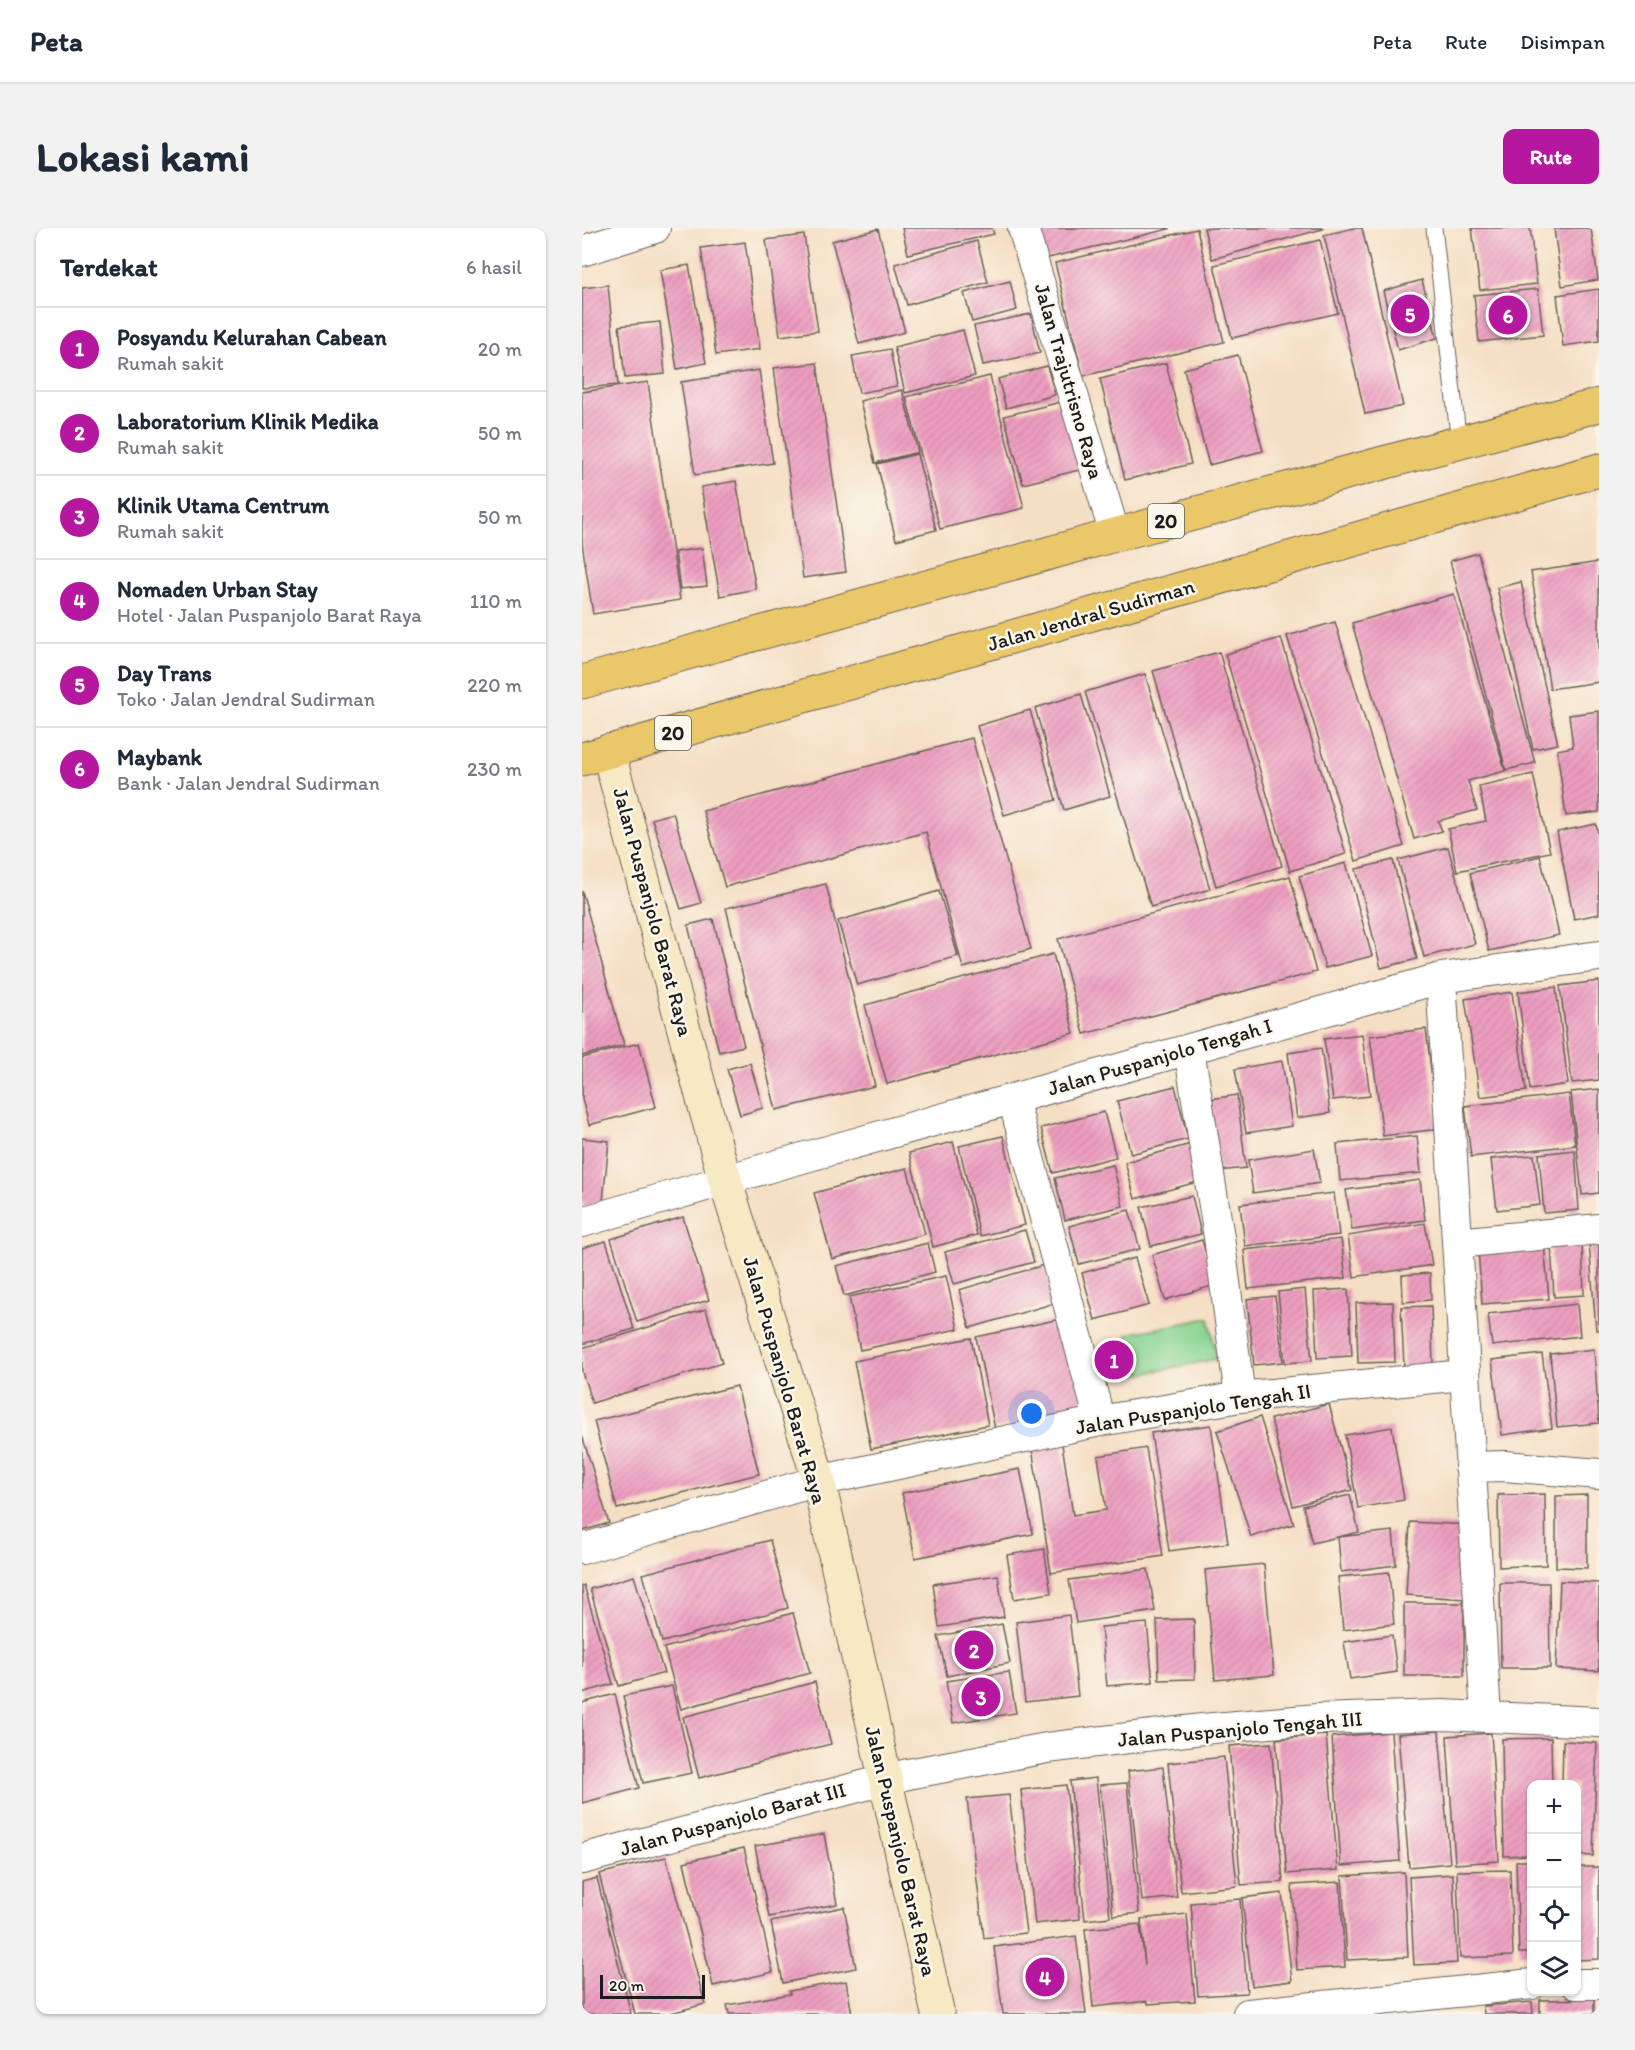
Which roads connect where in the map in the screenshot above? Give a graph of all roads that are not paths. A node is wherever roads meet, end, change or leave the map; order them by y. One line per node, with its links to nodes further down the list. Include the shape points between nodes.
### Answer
1 (655, 228): 4 (street)
2 (1023, 228): 8 (street, Jalan Trajutrisno Raya)
3 (1434, 228): 6 (lane)
4 (582, 251)
5 (1599, 405): 6 (highway, 20)
6 (1459, 443): 8 (highway, 20)
7 (1599, 470): 10 (highway, Jalan Jendral Sudirman / 20)
8 (1115, 535): 9 (highway, 20)
9 (582, 682)
10 (595, 755): 15 (street, Jalan Puspanjolo Barat Raya)
11 (1599, 956): 12 (street, Jalan Puspanjolo Tengah I)
12 (1441, 978): 13 (street, Jalan Puspanjolo Tengah I); 18 (street)
13 (1189, 1049): 14 (street, Jalan Puspanjolo Tengah I); 20 (street)
14 (1013, 1098): 15 (street, Jalan Puspanjolo Tengah I); 21 (street)
15 (725, 1180): 16 (street, Jalan Puspanjolo Tengah I); 24 (street, Jalan Puspanjolo Barat Raya)
16 (582, 1222)
17 (1599, 1229): 18 (street)
18 (1457, 1242): 19 (street)
19 (1464, 1375): 20 (street, Jalan Puspanjolo Tengah II); 22 (street)
20 (1240, 1397): 21 (street, Jalan Puspanjolo Tengah II)
21 (1101, 1421): 24 (street, Jalan Puspanjolo Tengah II)
22 (1470, 1467): 23 (street); 26 (street)
23 (1599, 1474)
24 (818, 1481): 25 (street, Jalan Puspanjolo Tengah II); 28 (street, Jalan Puspanjolo Barat Raya)
25 (582, 1549)
26 (1486, 1716): 27 (street, Jalan Puspanjolo Tengah III); 28 (street, Jalan Puspanjolo Tengah III, via 1317,1719 1202,1729 1047,1748)
27 (1599, 1722)
28 (885, 1780): 29 (street, Jalan Puspanjolo Barat III); 33 (street, Jalan Puspanjolo Barat Raya)
29 (582, 1859)
30 (1581, 1984): 31 (street)
31 (1599, 1984)
32 (1527, 1985): 34 (street)
33 (938, 2014)
34 (1248, 2014)

